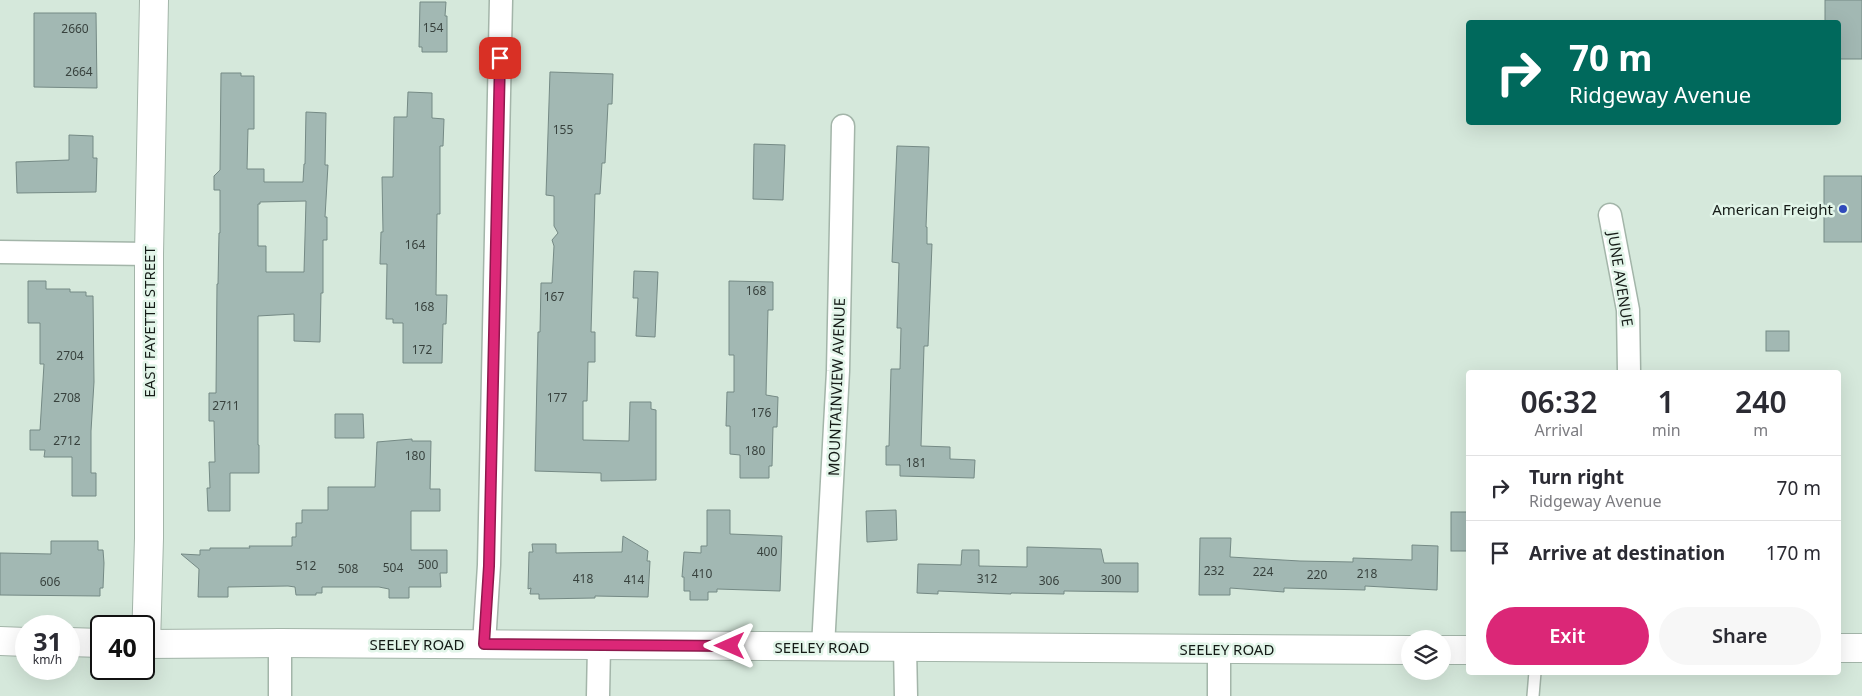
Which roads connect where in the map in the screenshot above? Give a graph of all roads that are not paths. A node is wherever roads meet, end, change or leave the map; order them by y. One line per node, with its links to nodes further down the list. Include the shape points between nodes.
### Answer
1 (154, 0): 6 (street, EAST FAYETTE STREET)
2 (501, 0): 13 (street, via 489,566)
3 (843, 126): 15 (street, MOUNTAINVIEW AVENUE, via 838,371)
4 (1610, 215): 7 (street, JUNE AVENUE, via 1628,310)
5 (0, 252): 6 (street)
6 (149, 254): 8 (street, EAST FAYETTE STREET)
7 (1629, 370)
8 (146, 615)
9 (0, 641): 10 (street)
10 (15, 642)
11 (280, 643): 12 (street, SEELEY ROAD); 13 (street, SEELEY ROAD); 24 (street)
12 (155, 644)
13 (484, 644): 14 (street, SEELEY ROAD)
14 (599, 646): 15 (street, SEELEY ROAD); 25 (street)
15 (823, 647): 16 (street, SEELEY ROAD)
16 (905, 647): 19 (street, SEELEY ROAD); 26 (street)
17 (1841, 648): 18 (street)
18 (1862, 648)
19 (1219, 650): 20 (street, SEELEY ROAD); 27 (street)
20 (1401, 650)
21 (1451, 650): 22 (street)
22 (1466, 650)
23 (1535, 675): 28 (lane)
24 (280, 696)
25 (598, 696)
26 (906, 696)
27 (1219, 696)
28 (1533, 696)

